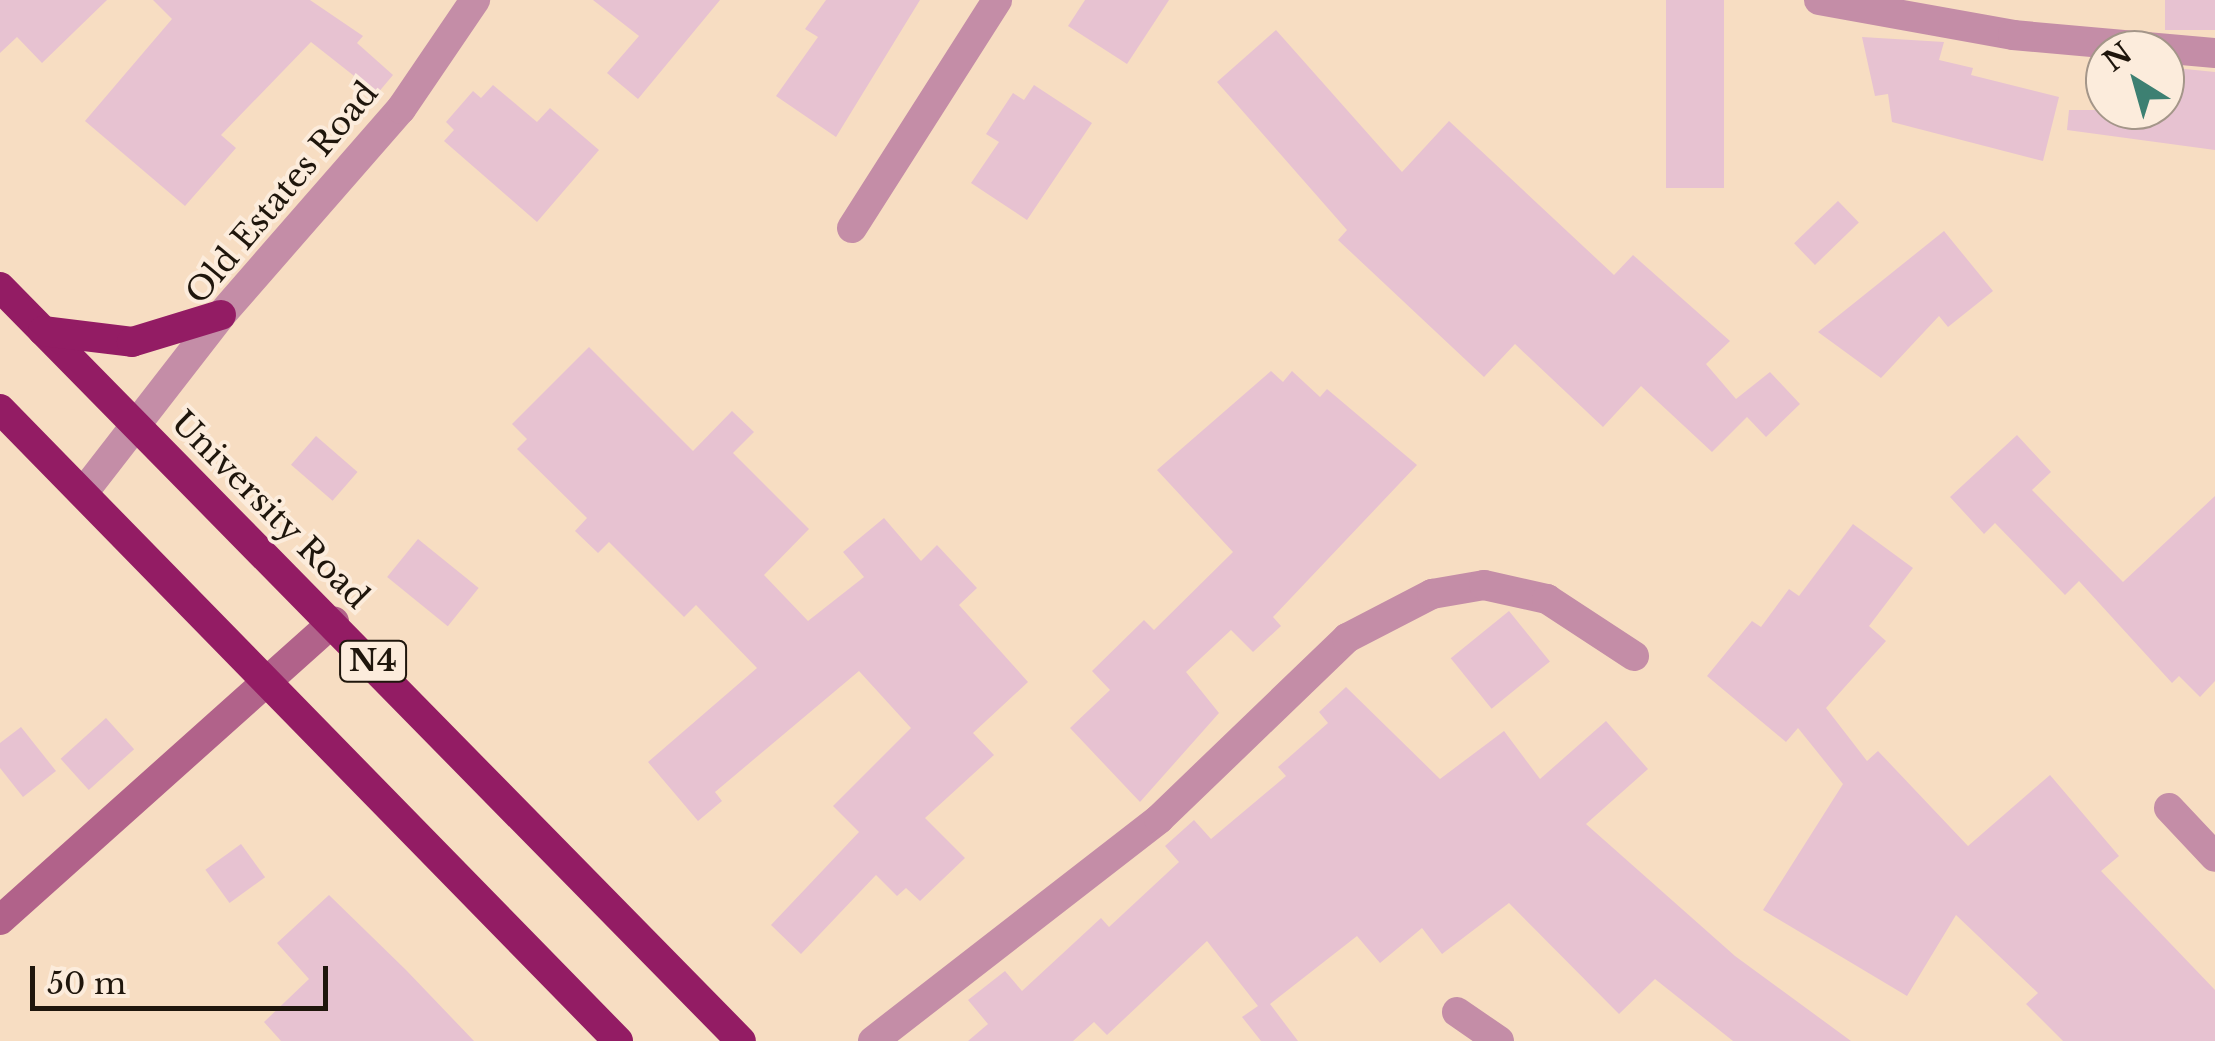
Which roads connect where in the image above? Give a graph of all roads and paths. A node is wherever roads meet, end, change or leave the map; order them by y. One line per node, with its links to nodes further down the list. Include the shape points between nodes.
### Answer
1 (475, 0): 7 (street, Old Estates Road, via 401,109)
2 (997, 0): 5 (street)
3 (1819, 0): 4 (street, via 2013,35)
4 (2215, 54)
5 (852, 228)
6 (0, 287): 8 (highway, University Road / N4)
7 (221, 315): 8 (highway, via 132,342); 10 (street, Old Estates Road)
8 (43, 330): 10 (highway, University Road / N4)
9 (0, 409): 11 (highway)
10 (138, 429): 11 (street, Old Estates Road); 12 (highway, University Road / N4)
11 (83, 493): 14 (highway)
12 (334, 621): 14 (street); 20 (highway, University Road / N4)
13 (1634, 656): 21 (street, via 1547,599 1484,585 1432,594 1347,638 1160,819)
14 (264, 683): 17 (street); 19 (highway)
15 (2168, 808): 16 (street)
16 (2215, 857)
17 (0, 920)
18 (1457, 1012): 22 (street)
19 (618, 1041)
20 (742, 1041)
21 (873, 1041)
22 (1500, 1041)

